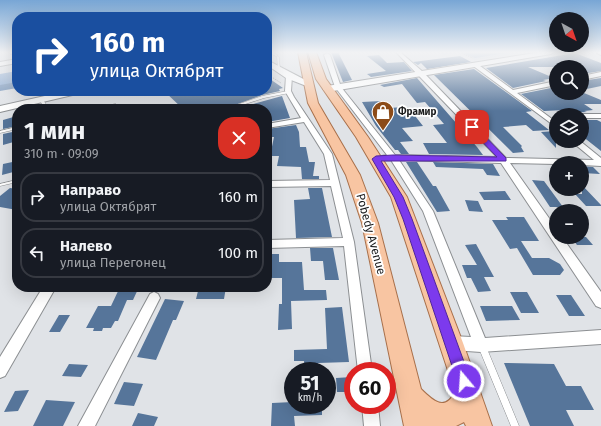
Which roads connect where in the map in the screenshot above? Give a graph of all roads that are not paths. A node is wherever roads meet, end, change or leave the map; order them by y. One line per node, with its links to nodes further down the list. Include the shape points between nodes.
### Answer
1 (282, 72): 8 (main road)
2 (306, 72): 10 (main road, Pobedy Avenue)
3 (321, 72): 13 (main road, via 321,79)
4 (428, 72): 6 (main road)
5 (485, 72): 14 (street)
6 (421, 73): 13 (main road); 34 (street)
7 (601, 74): 9 (street)
8 (289, 76): 10 (main road); 12 (street)
9 (589, 77)
10 (308, 79): 53 (main road, Pobedy Avenue, via 319,116 353,175 370,223)
11 (549, 84): 14 (street)
12 (285, 88): 15 (lane); 27 (street)
13 (333, 88): 32 (street); 33 (main road)
14 (512, 92): 26 (street)
15 (272, 93)
16 (57, 96): 18 (main road)
17 (265, 96): 21 (lane)
18 (41, 100): 19 (main road); 20 (lane)
19 (23, 104)
20 (44, 104)
21 (242, 104)
22 (12, 106): 23 (main road)
23 (0, 109)
24 (589, 116): 25 (street)
25 (601, 116)
26 (547, 118)
27 (306, 120): 28 (street); 37 (street, via 328,154)
28 (272, 125)
29 (12, 129): 30 (lane)
30 (0, 132)
31 (584, 148): 35 (street)
32 (393, 157): 33 (street); 34 (street); 49 (street, via 428,212)
33 (376, 159): 48 (main road, via 399,197)
34 (503, 160): 35 (street); 40 (street)
35 (601, 162)
36 (12, 181): 39 (lane)
37 (334, 183): 38 (street); 41 (street)
38 (272, 184)
39 (0, 185)
40 (549, 227)
41 (349, 242): 42 (street); 50 (street)
42 (272, 244)
43 (561, 244): 46 (street)
44 (47, 292): 51 (street)
45 (154, 298): 55 (street)
46 (601, 302)
47 (601, 336): 49 (street)
48 (452, 343): 49 (street); 52 (main road)
49 (481, 345): 59 (lane)
50 (364, 362)
51 (0, 370)
52 (468, 394): 53 (main road, via 465,406 453,420 446,422 434,419); 58 (main road)
53 (410, 396): 57 (main road, Pobedy Avenue)
54 (371, 414): 56 (street)
55 (86, 426)
56 (372, 426)
57 (417, 426)
58 (479, 426)
59 (515, 426)

